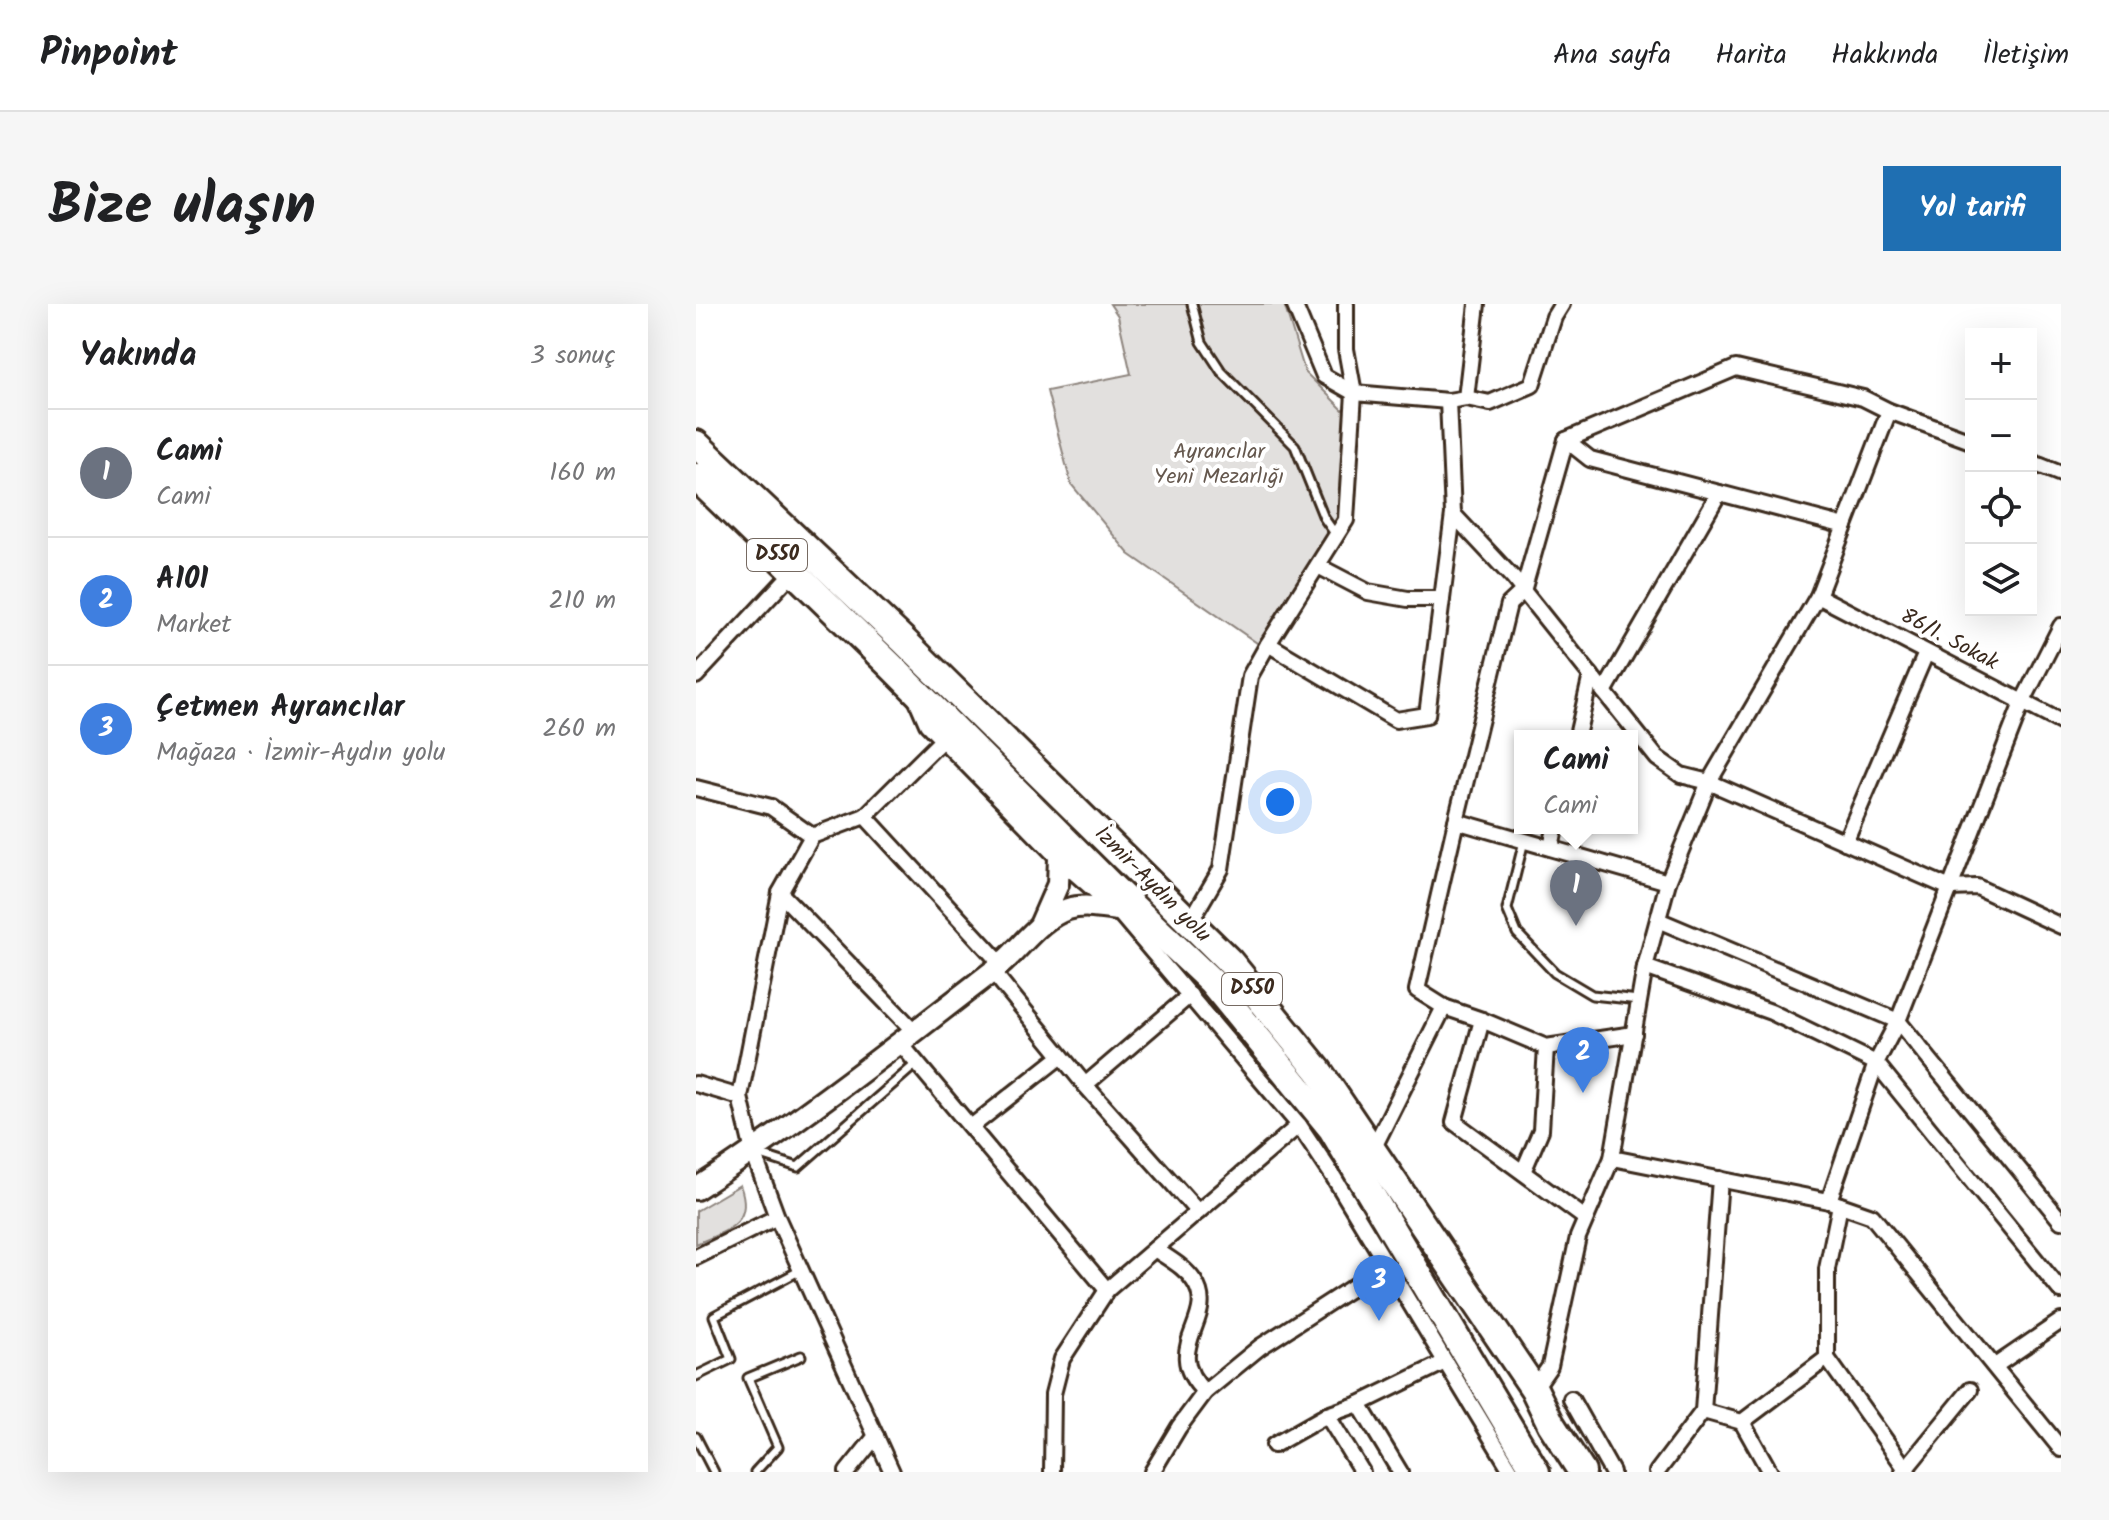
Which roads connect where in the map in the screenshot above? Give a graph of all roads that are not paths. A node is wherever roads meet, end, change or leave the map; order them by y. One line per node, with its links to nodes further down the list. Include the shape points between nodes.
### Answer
1 (1192, 304): 19 (lane, via 1202,342 1221,371 1295,446)
2 (1294, 304): 6 (street, via 1324,376)
3 (1346, 304): 6 (street, via 1346,349)
4 (1477, 304): 7 (street)
5 (1562, 304): 7 (street, via 1532,385 1490,403)
6 (1354, 393): 8 (street); 19 (street, via 1346,520)
7 (1466, 398): 8 (street)
8 (1448, 401): 17 (street)
9 (1889, 411): 10 (street); 11 (street, via 1863,398 1736,368); 18 (street)
10 (1965, 439)
11 (1566, 440): 16 (street, via 1590,459); 22 (street)
12 (696, 444): 53 (highway, İzmir-Aydın yolu / D550)
13 (2037, 464): 14 (street)
14 (2061, 474)
15 (696, 477): 21 (highway, İzmir-Aydın yolu / D550)
16 (1719, 493): 18 (street); 31 (street)
17 (1453, 514): 22 (street); 24 (street)
18 (1845, 526): 23 (street)
19 (1336, 535): 20 (street)
20 (1318, 566): 24 (street, via 1368,592); 26 (street)
21 (794, 571): 29 (street); 30 (highway, İzmir-Aydın yolu / D550)
22 (1523, 591): 28 (street); 41 (street, via 1509,604)
23 (1818, 596): 27 (street, 86/1. Sokak); 38 (street)
24 (1442, 599): 26 (street, via 1427,715 1396,720)
25 (2061, 626): 32 (street)
26 (1268, 644): 53 (street, via 1250,676 1221,869)
27 (1926, 653): 32 (street, 86/1. Sokak); 45 (street)
28 (1591, 675): 31 (street); 34 (street)
29 (696, 676)
30 (907, 682): 37 (street, via 927,724); 51 (highway, İzmir-Aydın yolu / D550)
31 (1604, 692): 35 (street)
32 (2022, 703): 33 (street, 86/1. Sokak); 49 (street)
33 (2061, 722)
34 (1578, 730)
35 (1635, 730)
36 (1638, 734): 38 (street, via 1657,758 1681,775)
37 (943, 739): 40 (street); 47 (street)
38 (1709, 782): 45 (street); 48 (street)
39 (696, 788): 43 (street, via 771,807)
40 (865, 816): 43 (street); 57 (street)
41 (1456, 821): 44 (street); 60 (street, via 1417,990)
42 (1554, 834): 46 (street)
43 (812, 836): 50 (street)
44 (1524, 840): 46 (street); 59 (lane, via 1507,909 1517,933 1555,973 1592,995)
45 (1845, 842): 49 (street)
46 (1551, 848): 48 (street)
47 (1059, 858): 51 (street); 54 (street, via 1058,884)
48 (1668, 882): 52 (street)
49 (1950, 888): 55 (street, via 1977,887); 62 (street)
50 (780, 893): 64 (street); 71 (street)
51 (1115, 899): 54 (street, via 1066,909); 58 (street); 103 (highway, İzmir-Aydın yolu / D550, via 1147,920 1211,981 1332,1129)
52 (1658, 920): 56 (street); 62 (street)
53 (1190, 922): 74 (highway, İzmir-Aydın yolu / D550, via 1230,962 1318,1070)
54 (1040, 925): 57 (street)
55 (2061, 926)
56 (1645, 967): 59 (street); 68 (street, via 1771,1012)
57 (997, 968): 64 (street); 66 (street)
58 (1190, 995): 70 (street); 72 (street)
59 (1639, 1000): 63 (street)
60 (1444, 1007): 61 (street); 74 (street)
61 (1482, 1020): 65 (street); 77 (street, via 1454,1122)
62 (1898, 1021): 68 (street); 84 (street)
63 (1634, 1034): 65 (street); 76 (street)
64 (907, 1037): 67 (street); 75 (street)
65 (1546, 1047): 77 (street, via 1541,1130)
66 (1061, 1056): 70 (street); 73 (street)
67 (917, 1063): 73 (street); 75 (lane, via 798,1167)
68 (1876, 1063): 80 (street); 90 (street)
69 (696, 1084): 71 (street)
70 (1085, 1085): 81 (street)
71 (740, 1097): 75 (street)
72 (1299, 1125): 81 (street); 87 (street)
73 (971, 1127): 89 (street)
74 (1373, 1149): 99 (highway, İzmir-Aydın yolu / D550)
75 (753, 1152): 79 (street); 82 (street)
76 (1612, 1158): 78 (street); 83 (street)
77 (1523, 1172): 83 (street)
78 (1720, 1179): 80 (street); 102 (street)
79 (696, 1189)
80 (1834, 1203): 93 (street, via 1827,1269); 95 (street, via 1872,1216)
81 (1198, 1212): 85 (street)
82 (777, 1217): 86 (street); 88 (street)
83 (1585, 1218): 99 (street, via 1550,1366)
84 (2061, 1221)
85 (1155, 1249): 89 (street); 98 (street, via 1184,1270 1199,1291 1202,1304 1186,1352 1192,1379)
86 (696, 1257)
87 (1387, 1265): 94 (street); 98 (street, via 1260,1347)
88 (801, 1270): 96 (lane, via 714,1316 731,1359); 106 (street)
89 (1107, 1290): 115 (street, via 1062,1359 1053,1394)
90 (2061, 1291)
91 (2061, 1321): 95 (street)
92 (801, 1356): 112 (lane, via 748,1378 778,1447)
93 (1827, 1358): 105 (street); 110 (street)
94 (1445, 1362): 101 (street); 119 (street)
95 (1995, 1366): 109 (street)
96 (696, 1376)
97 (1970, 1390): 110 (street)
98 (1205, 1392): 116 (street)
99 (1536, 1392): 103 (highway, via 1523,1382 1504,1387 1498,1399); 121 (highway, İzmir-Aydın yolu / D550)
100 (1571, 1399): 122 (street)
101 (1359, 1404): 104 (street); 118 (street)
102 (1703, 1411): 105 (street); 123 (street)
103 (1501, 1412): 120 (highway, İzmir-Aydın yolu / D550)
104 (1327, 1415): 108 (street); 117 (street)
105 (1742, 1422): 124 (street)
106 (876, 1436): 113 (street); 114 (street)
107 (696, 1437): 111 (lane)
108 (1274, 1445)
109 (2061, 1449)
110 (1906, 1471)
111 (714, 1472)
112 (755, 1472)
113 (847, 1472)
114 (892, 1472)
115 (1052, 1472)
116 (1152, 1472)
117 (1362, 1472)
118 (1400, 1472)
119 (1512, 1472)
120 (1536, 1472)
121 (1582, 1472)
122 (1612, 1472)
123 (1657, 1472)
124 (1770, 1472)

